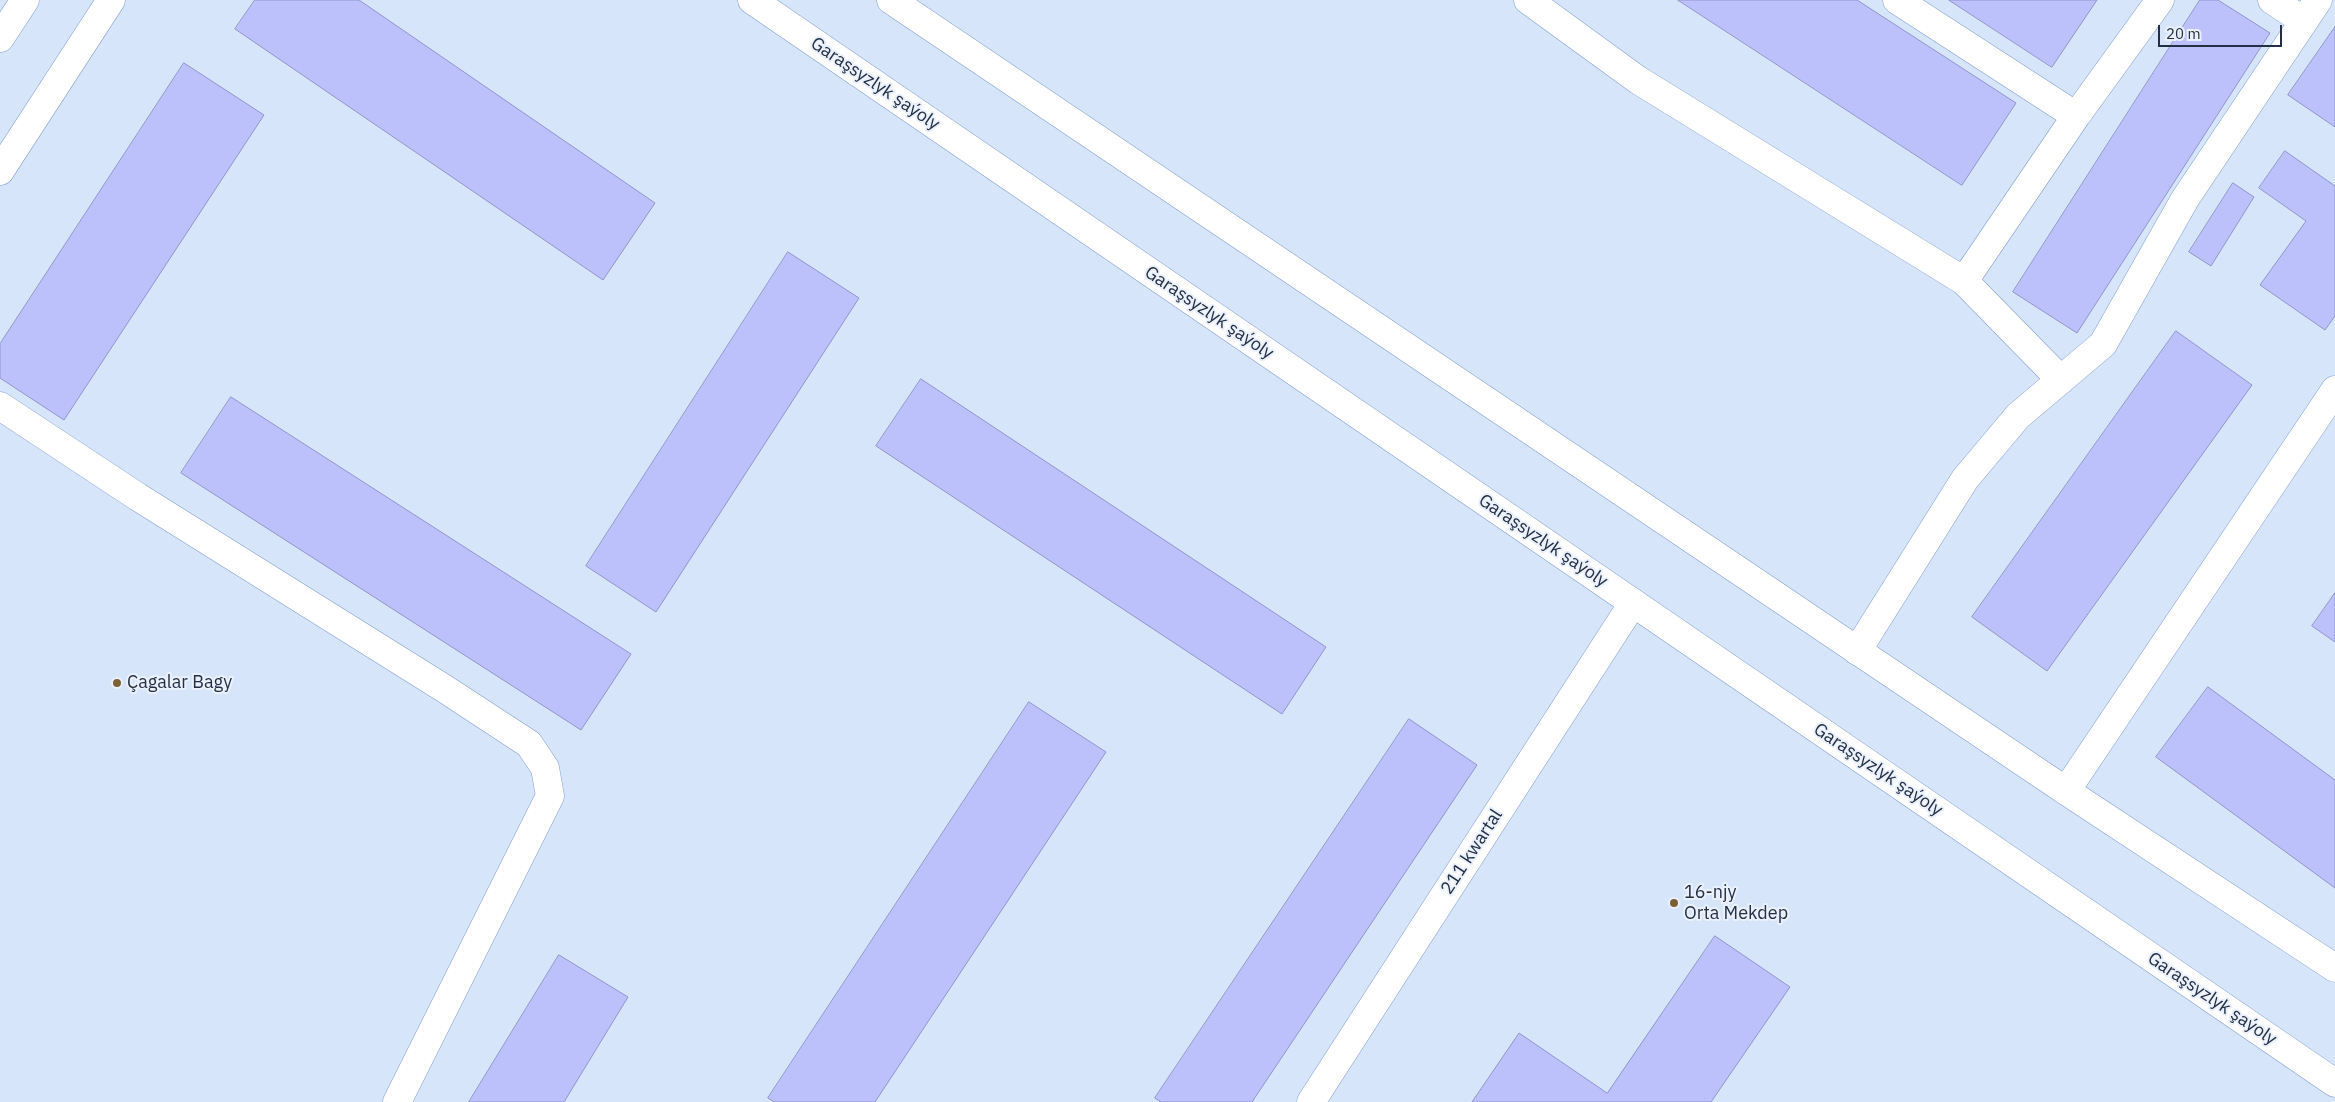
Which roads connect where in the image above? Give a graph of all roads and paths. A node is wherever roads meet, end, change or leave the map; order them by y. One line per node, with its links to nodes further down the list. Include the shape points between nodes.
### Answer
1 (25, 0): 10 (main road)
2 (111, 0): 12 (main road)
3 (752, 0): 17 (main road, Garaşsyzlyk şaýoly)
4 (892, 0): 18 (main road)
5 (1528, 0): 13 (main road, via 1638,80)
6 (1897, 0): 11 (main road)
7 (2272, 0): 9 (main road)
8 (2154, 2): 11 (main road)
9 (2311, 11): 14 (main road, via 2185,198 2103,344)
10 (0, 38)
11 (2076, 116): 13 (main road)
12 (0, 171)
13 (1964, 281): 14 (main road)
14 (2061, 380): 18 (main road, via 2018,416 1965,479)
15 (2335, 390): 19 (main road)
16 (0, 406): 22 (main road, via 138,498 529,744 545,768 550,796)
17 (1633, 603): 21 (main road, Garaşsyzlyk şaýoly); 23 (main road, 211 kwartal)
18 (1857, 651): 19 (main road)
19 (2066, 791): 20 (main road)
20 (2335, 968)
21 (2335, 1083)
22 (397, 1102)
23 (1311, 1102)

